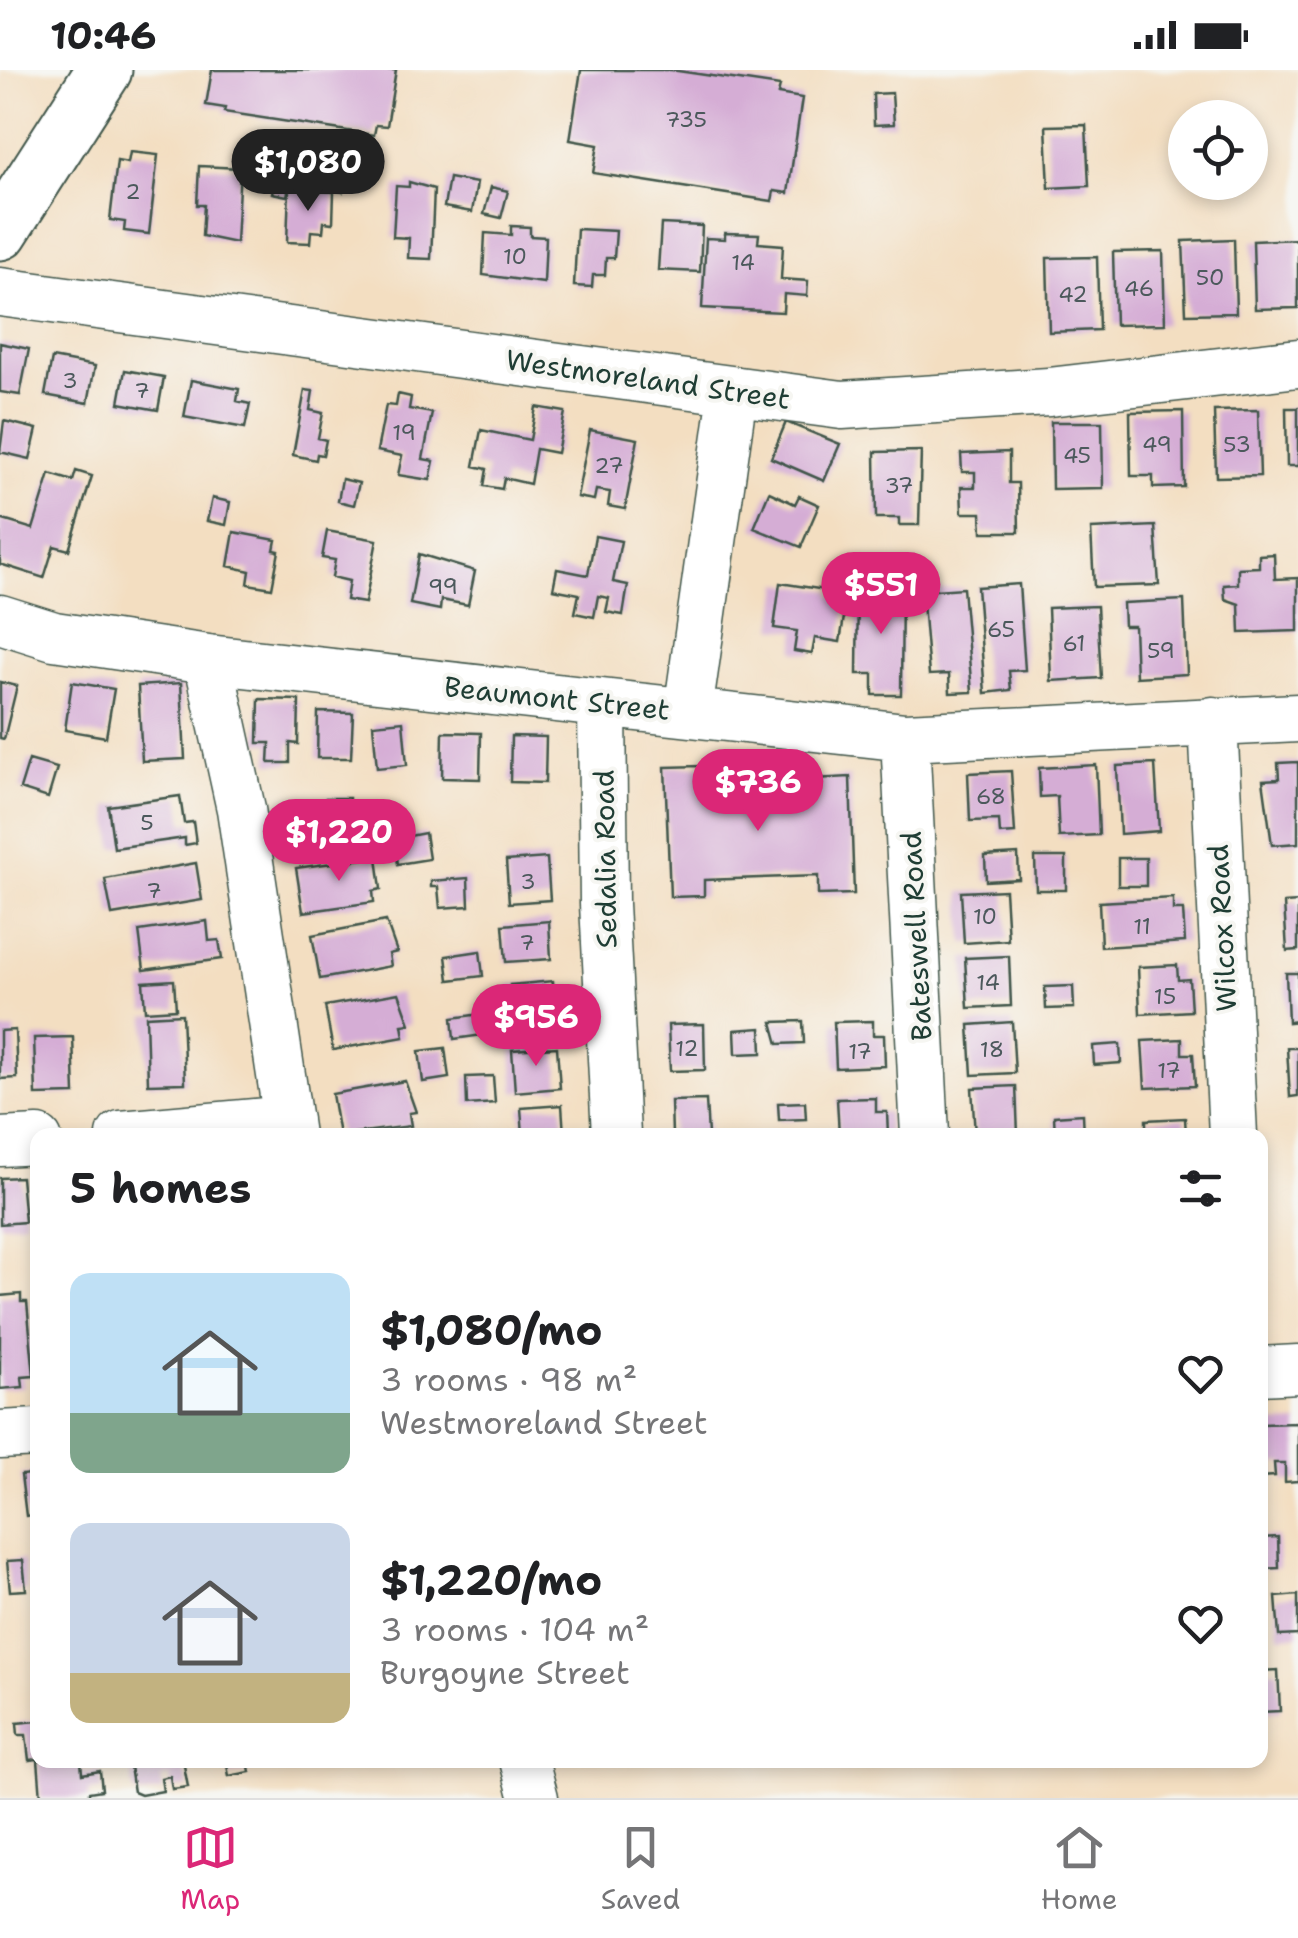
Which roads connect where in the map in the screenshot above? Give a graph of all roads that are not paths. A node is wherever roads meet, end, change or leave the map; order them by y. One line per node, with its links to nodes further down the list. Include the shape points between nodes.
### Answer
1 (104, 70): 2 (main road)
2 (0, 232)
3 (0, 292): 5 (street, Westmoreland Street)
4 (1298, 363): 5 (street, Westmoreland Street, via 928,403 842,405)
5 (733, 393): 9 (street)
6 (0, 619): 7 (street, Beaumont Street, via 54,636)
7 (208, 660): 8 (street, Beaumont Street); 13 (street, via 241,809)
8 (602, 702): 9 (street, Beaumont Street); 14 (street, Sedalia Road)
9 (688, 712): 12 (street, Beaumont Street)
10 (1298, 718): 11 (street, Beaumont Street)
11 (1213, 722): 12 (street, Beaumont Street); 16 (street, Wilcox Road)
12 (906, 737): 15 (street, Bateswell Road)
13 (289, 1128)
14 (616, 1128)
15 (925, 1128)
16 (1233, 1128)
17 (30, 1140): 18 (street)
18 (0, 1142)
19 (1298, 1369): 20 (street)
20 (1268, 1371)
21 (30, 1434): 22 (street)
22 (0, 1436)
23 (526, 1768): 24 (street)
24 (534, 1798)

